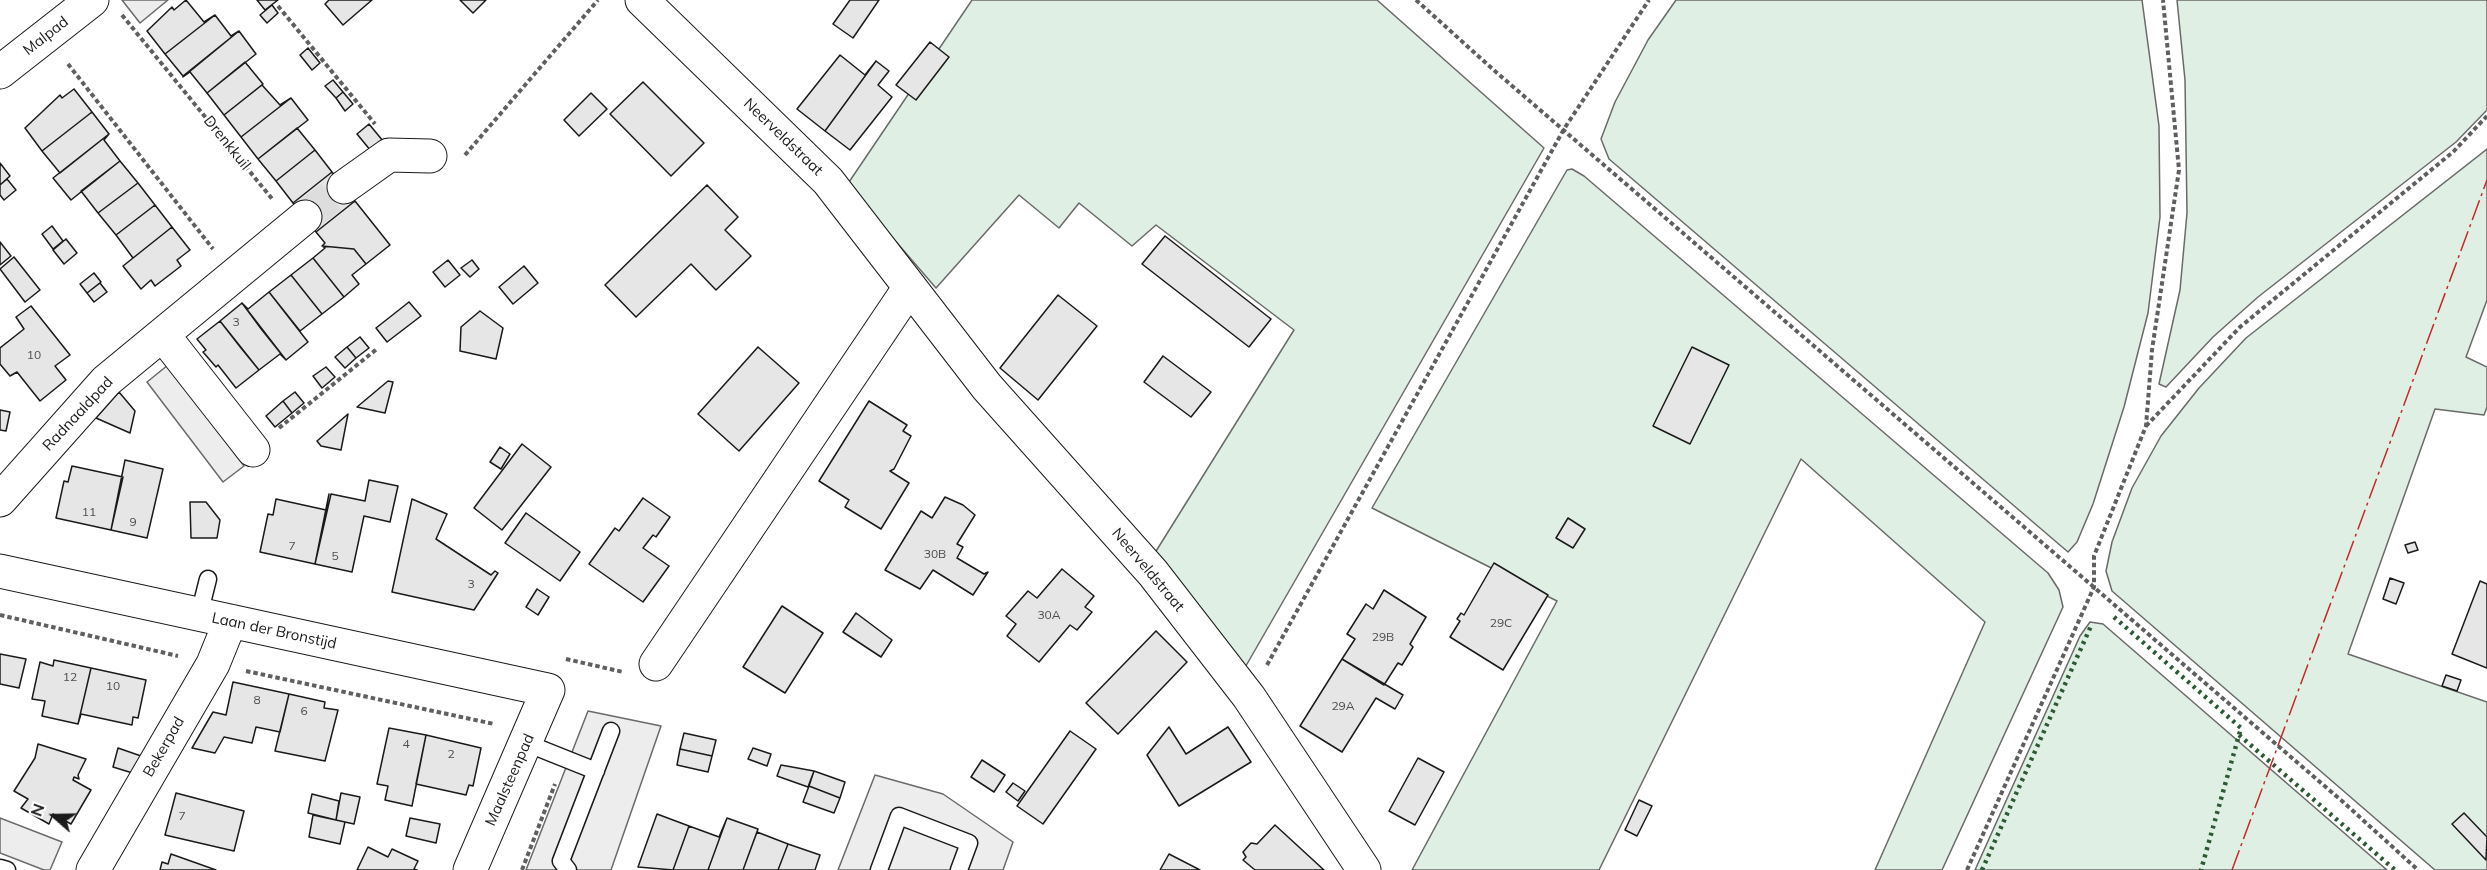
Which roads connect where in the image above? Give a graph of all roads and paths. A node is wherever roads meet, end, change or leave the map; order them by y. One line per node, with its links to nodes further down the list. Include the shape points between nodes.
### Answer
1 (598, 0): 13 (path, via 461,160)
2 (642, 0): 17 (street, Neerveldstraat, via 828,181)
3 (1416, 0): 11 (path)
4 (1649, 0): 11 (path)
5 (2163, 0): 20 (path, via 2179,170 2152,350)
6 (105, 4): 8 (street, Malpad); 15 (path, Drenkkuil)
7 (278, 6): 12 (path, via 391,144)
8 (47, 35): 9 (street, Malpad); 16 (path)
9 (0, 72)
10 (2487, 116): 20 (path, via 2453,152 2240,327)
11 (1564, 129): 25 (path); 32 (path)
12 (389, 155): 13 (street); 14 (street)
13 (430, 156)
14 (344, 187)
15 (300, 222): 16 (street)
16 (234, 276): 18 (street)
17 (910, 287): 30 (street); 32 (street, Neerveldstraat, via 987,387 1154,573)
18 (163, 335): 21 (street); 22 (street, Radnaaldpad, via 106,381)
19 (378, 348): 21 (path)
20 (2146, 426): 25 (path, via 2094,556)
21 (253, 450)
22 (0, 500)
23 (0, 571): 27 (street, Laan der Bronstijd)
24 (208, 579): 27 (lane)
25 (2094, 587): 46 (path); 47 (path)
26 (0, 615): 29 (path)
27 (199, 615): 28 (street, Laan der Bronstijd)
28 (230, 622): 29 (street, Bekerpad); 31 (street, Laan der Bronstijd)
29 (213, 664): 34 (path); 39 (street, Bekerpad)
30 (656, 664)
31 (548, 690): 34 (street, Maalsteenpad)
32 (1250, 697): 45 (street, Neerveldstraat)
33 (611, 731): 36 (lane)
34 (529, 737): 35 (lane); 40 (street, Maalsteenpad)
35 (565, 759): 36 (lane); 41 (path)
36 (596, 771): 42 (lane, via 561,861)
37 (0, 867): 38 (lane)
38 (7, 870)
39 (93, 870)
40 (470, 870)
41 (522, 870)
42 (568, 870)
43 (879, 870): 44 (lane, via 899,816 969,843)
44 (959, 870)
45 (1364, 870)
46 (1967, 870)
47 (2418, 870)

